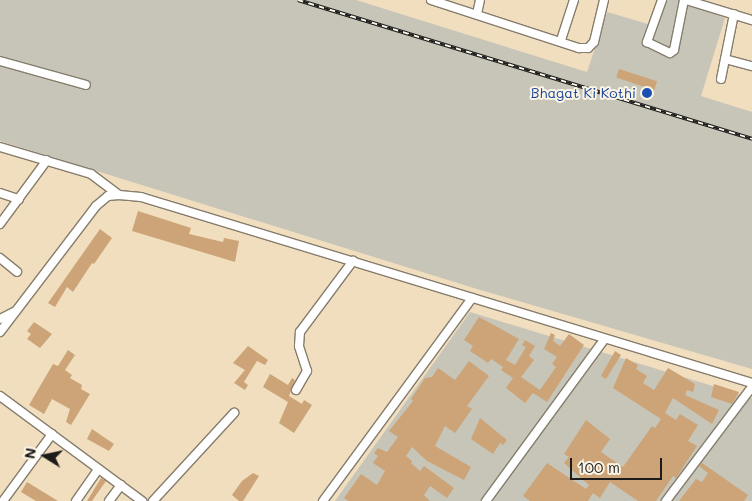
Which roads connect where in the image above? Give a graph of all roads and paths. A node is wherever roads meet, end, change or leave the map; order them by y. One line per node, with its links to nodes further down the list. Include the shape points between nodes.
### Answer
1 (431, 0): 8 (street)
2 (480, 0): 8 (street)
3 (564, 0): 7 (street)
4 (604, 0): 11 (street, via 594,42 588,48 579,48)
5 (662, 0): 6 (street, via 647,42 670,53 674,50)
6 (686, 0): 9 (street)
7 (573, 1): 11 (street)
8 (477, 14): 11 (street)
9 (734, 14): 10 (street); 12 (street)
10 (752, 20)
11 (561, 40)
12 (725, 58): 14 (street); 15 (street)
13 (0, 61): 16 (street)
14 (752, 66)
15 (722, 79)
16 (86, 85)
17 (0, 147): 18 (street)
18 (47, 160): 20 (street, via 91,174); 21 (street)
19 (0, 193): 21 (street)
20 (119, 194): 24 (street, via 142,197); 27 (street, via 108,196 96,206)
21 (19, 199): 22 (street)
22 (0, 224)
23 (0, 258): 25 (street)
24 (352, 261): 26 (street); 33 (street, via 300,332 299,346 307,370)
25 (17, 272)
26 (472, 298): 30 (street); 44 (street)
27 (16, 311): 28 (street); 29 (street)
28 (0, 319)
29 (0, 332)
30 (604, 340): 31 (street); 45 (street)
31 (752, 382)
32 (752, 387): 46 (street)
33 (296, 390)
34 (0, 396): 36 (street)
35 (234, 413): 43 (street)
36 (52, 434): 37 (street); 39 (street)
37 (98, 469): 38 (street); 40 (street)
38 (120, 485): 41 (street); 42 (street)
39 (3, 501)
40 (76, 501)
41 (109, 501)
42 (142, 501)
43 (153, 501)
44 (323, 501)
45 (486, 501)
46 (666, 501)

